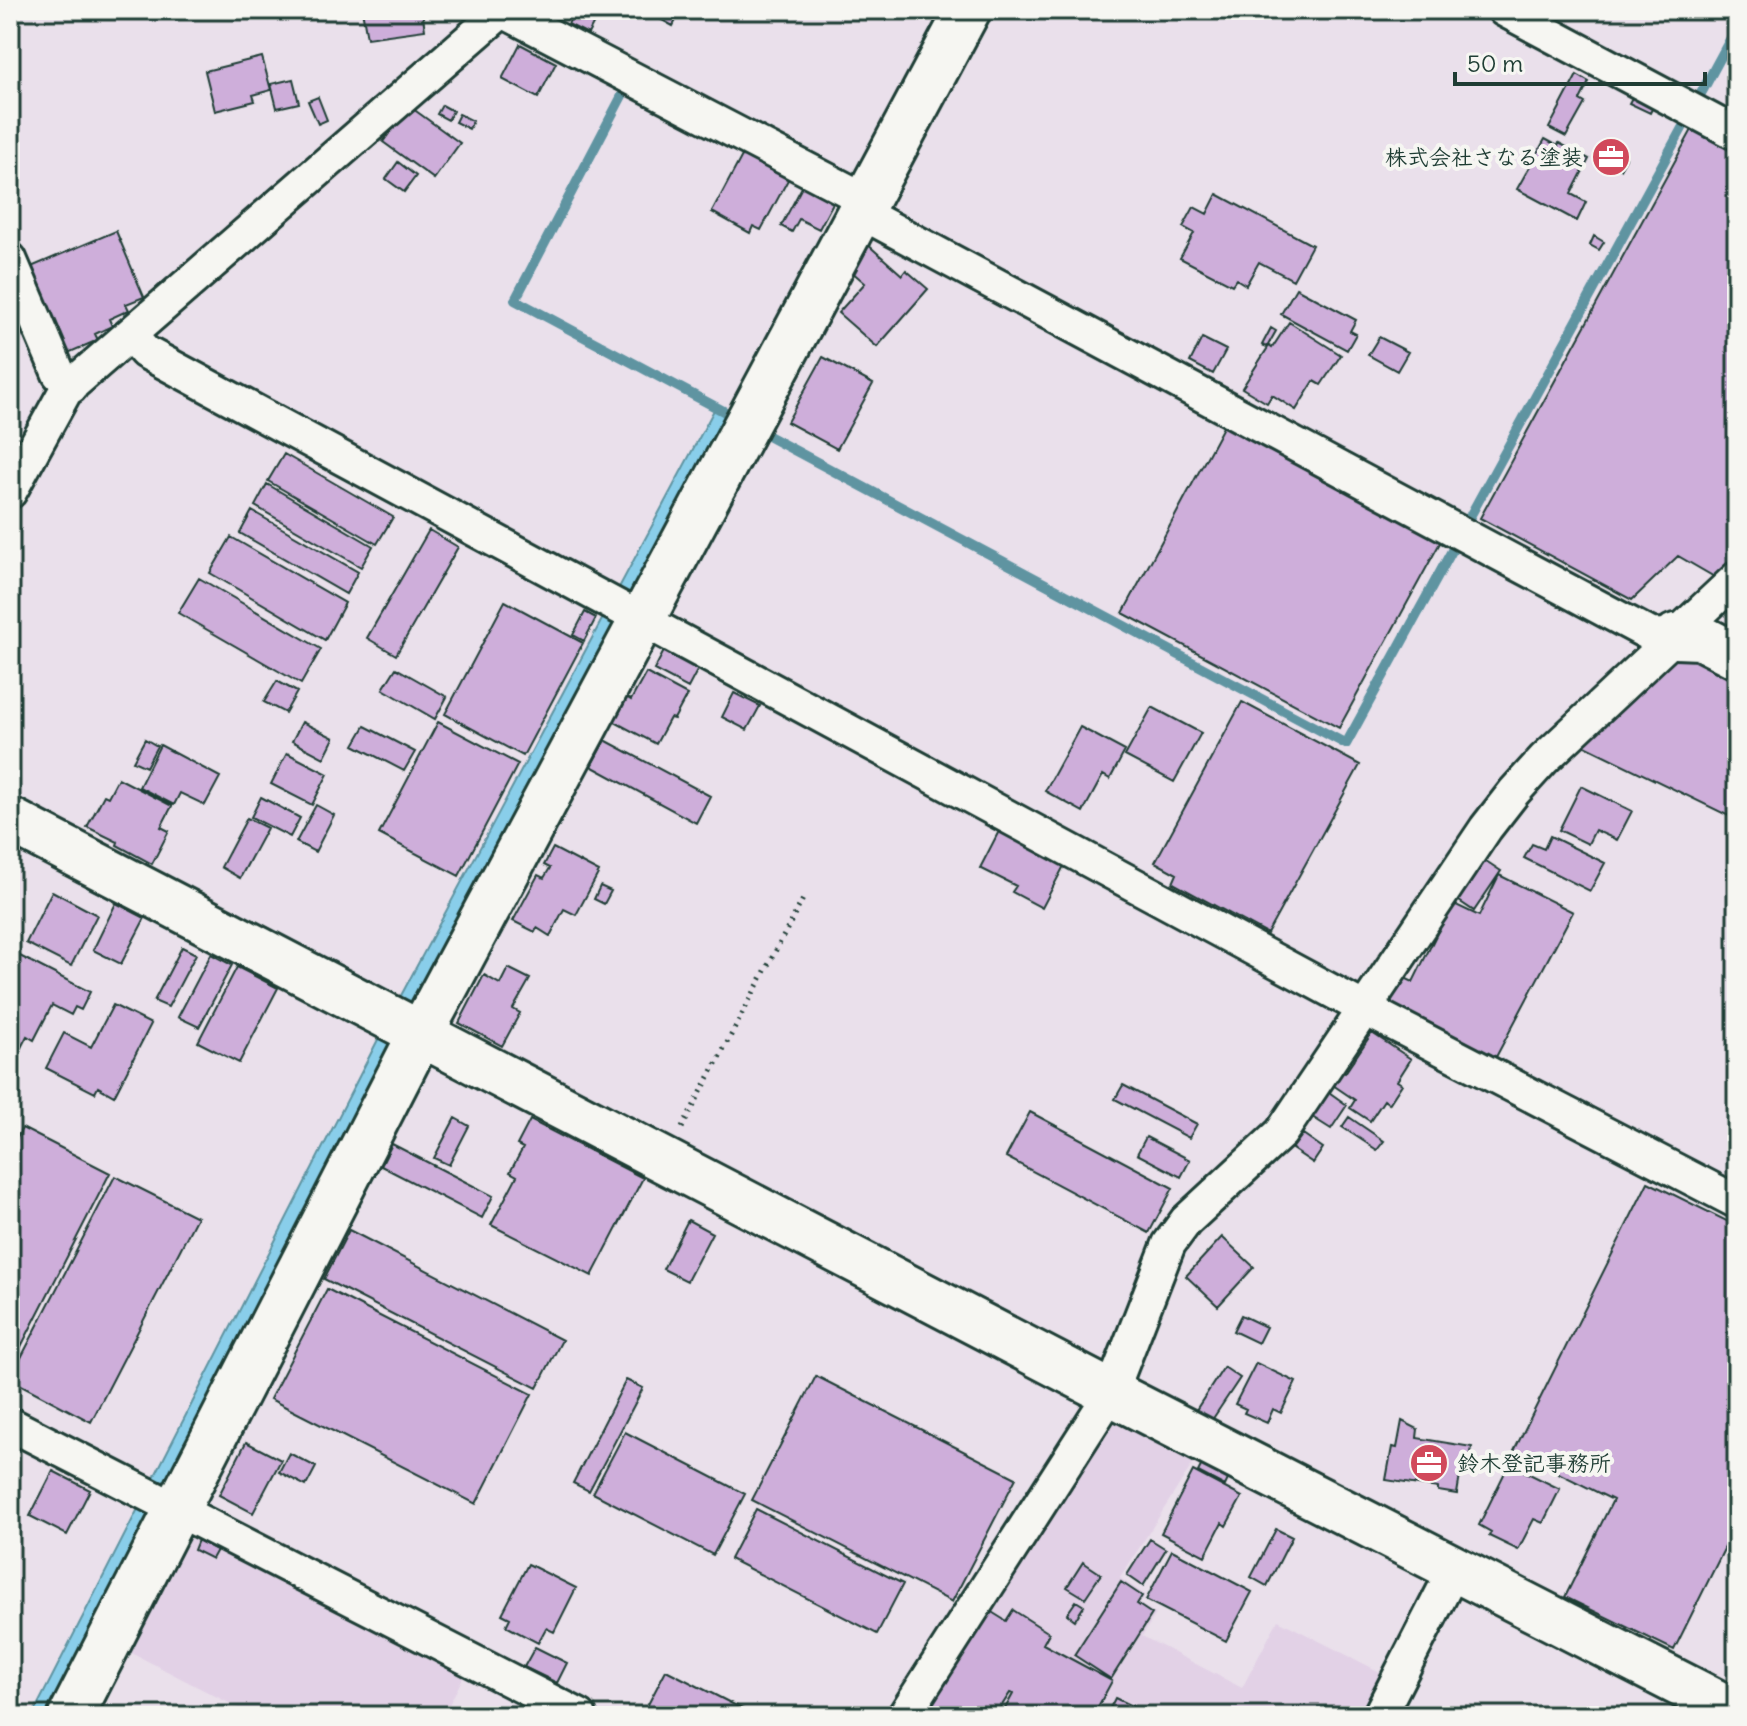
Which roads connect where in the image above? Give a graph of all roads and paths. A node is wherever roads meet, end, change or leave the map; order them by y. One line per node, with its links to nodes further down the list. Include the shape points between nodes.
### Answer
1 (502, 10): 5 (street); 7 (street)
2 (968, 10): 5 (street)
3 (1504, 10): 4 (street)
4 (1737, 134)
5 (863, 206): 11 (street); 12 (street, via 1651,635)
6 (10, 259): 8 (street, via 59,374)
7 (130, 335): 8 (street); 11 (street, via 145,352)
8 (71, 387): 9 (street)
9 (10, 492)
10 (1737, 578): 12 (street)
11 (626, 611): 16 (street); 17 (street)
12 (1676, 636): 13 (street, via 1700,637); 16 (street, via 1514,792)
13 (1737, 656)
14 (10, 820): 17 (street)
15 (803, 899): 18 (path)
16 (1365, 1009): 19 (street); 20 (street, via 1281,1133 1186,1221 1169,1244)
17 (403, 1025): 18 (street); 22 (street)
18 (665, 1161): 20 (street)
19 (1737, 1202)
20 (1111, 1393): 23 (street); 27 (street)
21 (10, 1424): 22 (street)
22 (161, 1501): 25 (street); 26 (street)
23 (1455, 1568): 24 (street); 28 (street)
24 (1737, 1713)
25 (71, 1716)
26 (580, 1716)
27 (904, 1716)
28 (1379, 1716)

